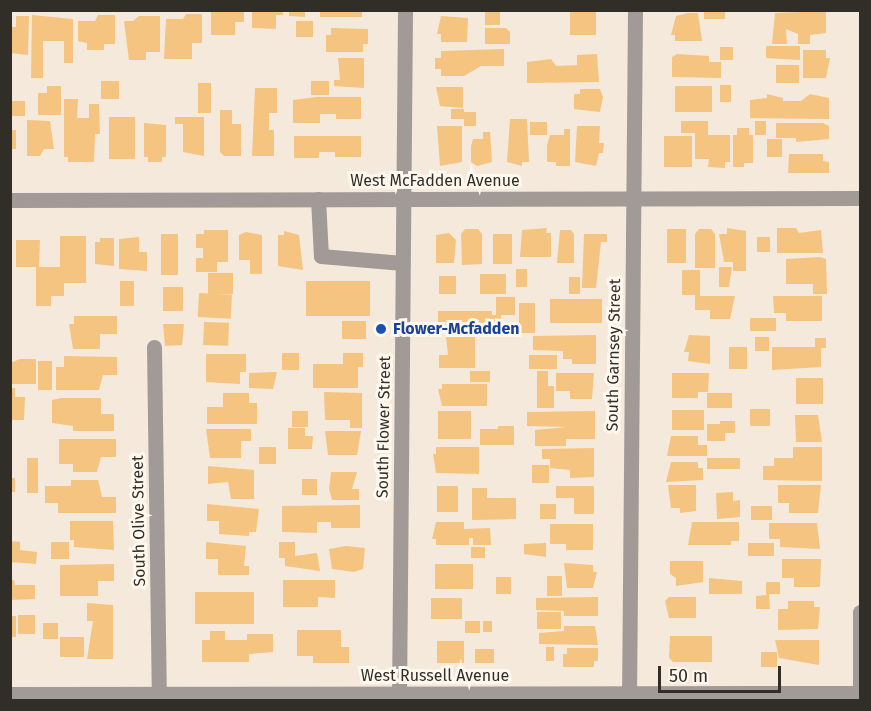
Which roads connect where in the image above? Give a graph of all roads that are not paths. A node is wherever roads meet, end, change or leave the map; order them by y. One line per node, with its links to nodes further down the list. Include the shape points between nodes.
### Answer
1 (405, 10): 3 (street, South Flower Street)
2 (635, 10): 4 (street, South Garnsey Street)
3 (404, 198): 4 (street, West McFadden Avenue); 6 (street, West McFadden Avenue); 8 (street, South Flower Street)
4 (633, 198): 5 (street, West McFadden Avenue); 15 (street, South Garnsey Street)
5 (861, 198)
6 (318, 199): 7 (street, West McFadden Avenue); 8 (street, via 321,256)
7 (10, 200)
8 (403, 263): 14 (street, South Flower Street)
9 (154, 348): 13 (street, South Olive Street)
10 (861, 612): 11 (street)
11 (860, 693): 15 (street, West Russell Avenue); 16 (street)
12 (10, 694): 13 (street, West Russell Avenue)
13 (159, 694): 14 (street, West Russell Avenue)
14 (399, 697): 15 (street, West Russell Avenue)
15 (629, 697)
16 (860, 700)

